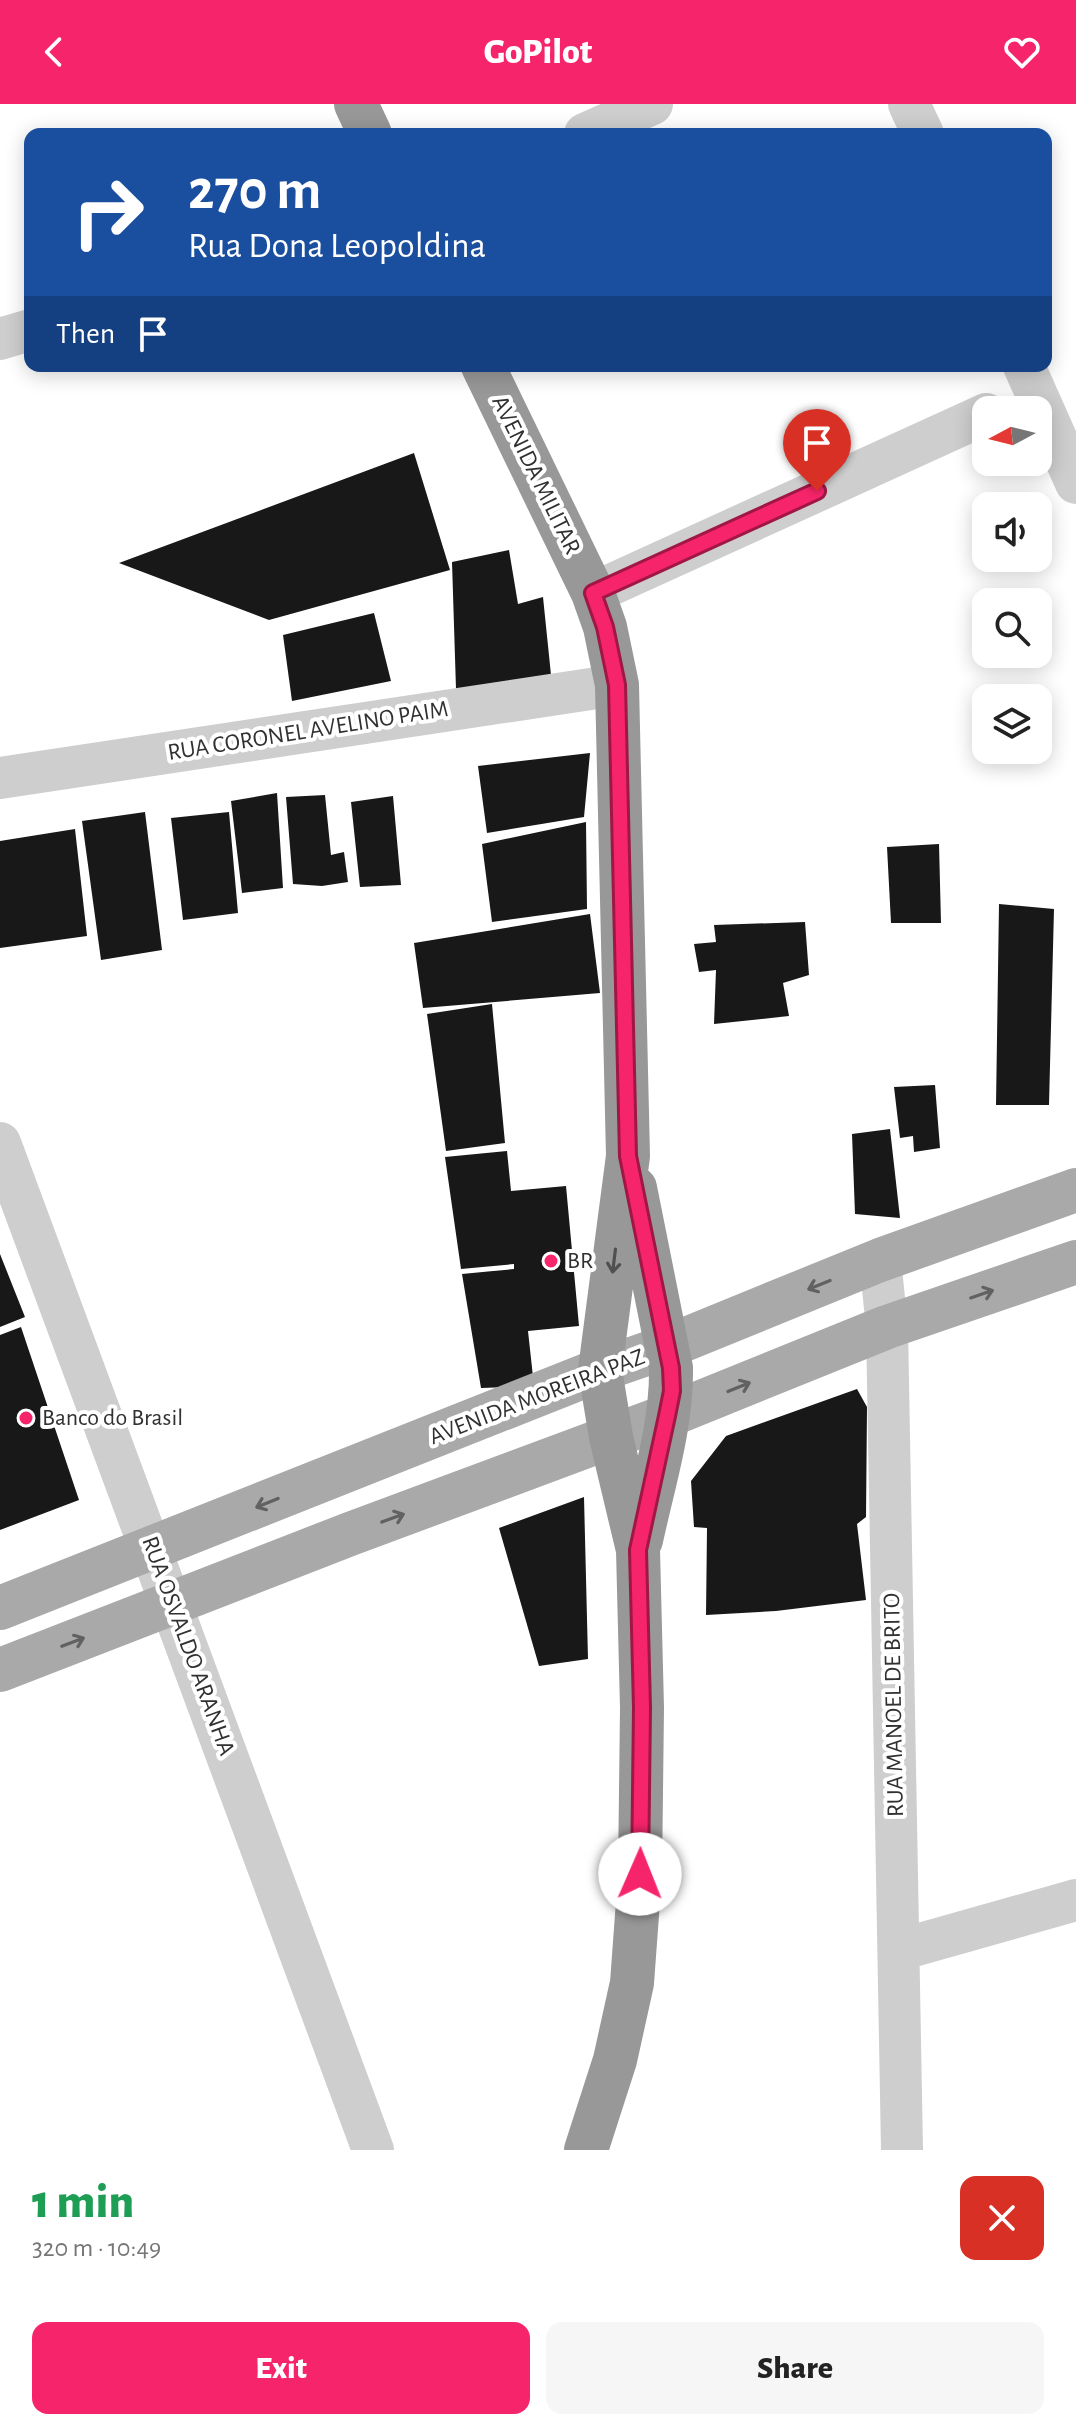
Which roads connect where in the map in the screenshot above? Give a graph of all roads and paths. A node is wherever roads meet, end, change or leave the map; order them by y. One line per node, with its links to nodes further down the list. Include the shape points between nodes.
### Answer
1 (356, 104): 4 (highway)
2 (652, 104): 5 (street)
3 (909, 104): 6 (street)
4 (367, 128)
5 (598, 128)
6 (920, 128)
7 (24, 332): 8 (street)
8 (0, 339)
9 (486, 372): 14 (highway, AVENIDA MILITAR)
10 (1030, 379): 11 (street); 13 (street)
11 (1011, 396)
12 (972, 420): 14 (street)
13 (1076, 483)
14 (593, 593): 15 (highway, AVENIDA MILITAR)
15 (617, 685): 16 (street, RUA CORONEL AVELINO PAIM); 18 (highway, AVENIDA MILITAR)
16 (0, 778)
17 (0, 1143): 29 (street, RUA OSVALDO ARANHA)
18 (628, 1156): 23 (highway, AVENIDA MILITAR); 24 (highway, AVENIDA MILITAR, one-way to 24)
19 (1076, 1190): 20 (main road, AVENIDA MOREIRA PAZ)
20 (880, 1260): 22 (street, RUA MANOEL DE BRITO); 23 (main road, AVENIDA MOREIRA PAZ, one-way to 23)
21 (1076, 1262): 22 (main road, one-way to 21)
22 (887, 1327): 25 (main road, one-way to 22); 35 (street, RUA MANOEL DE BRITO)
23 (669, 1346): 24 (main road, AVENIDA MOREIRA PAZ); 25 (highway, AVENIDA MILITAR, via 672,1391)
24 (600, 1370): 26 (highway, AVENIDA MILITAR); 27 (main road, AVENIDA MOREIRA PAZ)
25 (667, 1416): 26 (main road); 30 (highway, AVENIDA MILITAR)
26 (611, 1437): 28 (main road, one-way to 26); 30 (highway, AVENIDA MILITAR)
27 (330, 1478): 28 (main road); 29 (main road, AVENIDA MOREIRA PAZ, one-way to 29)
28 (350, 1534): 31 (main road)
29 (152, 1549): 31 (street, RUA OSVALDO ARANHA); 32 (main road, AVENIDA MOREIRA PAZ)
30 (638, 1550): 37 (highway, AVENIDA MILITAR, via 640,1874 632,1983 615,2060)
31 (172, 1603): 33 (main road, one-way to 31); 36 (street, RUA OSVALDO ARANHA)
32 (0, 1608)
33 (0, 1670)
34 (1076, 1900): 35 (street)
35 (899, 1950): 38 (street, RUA MANOEL DE BRITO)
36 (373, 2150)
37 (586, 2150)
38 (902, 2150)

